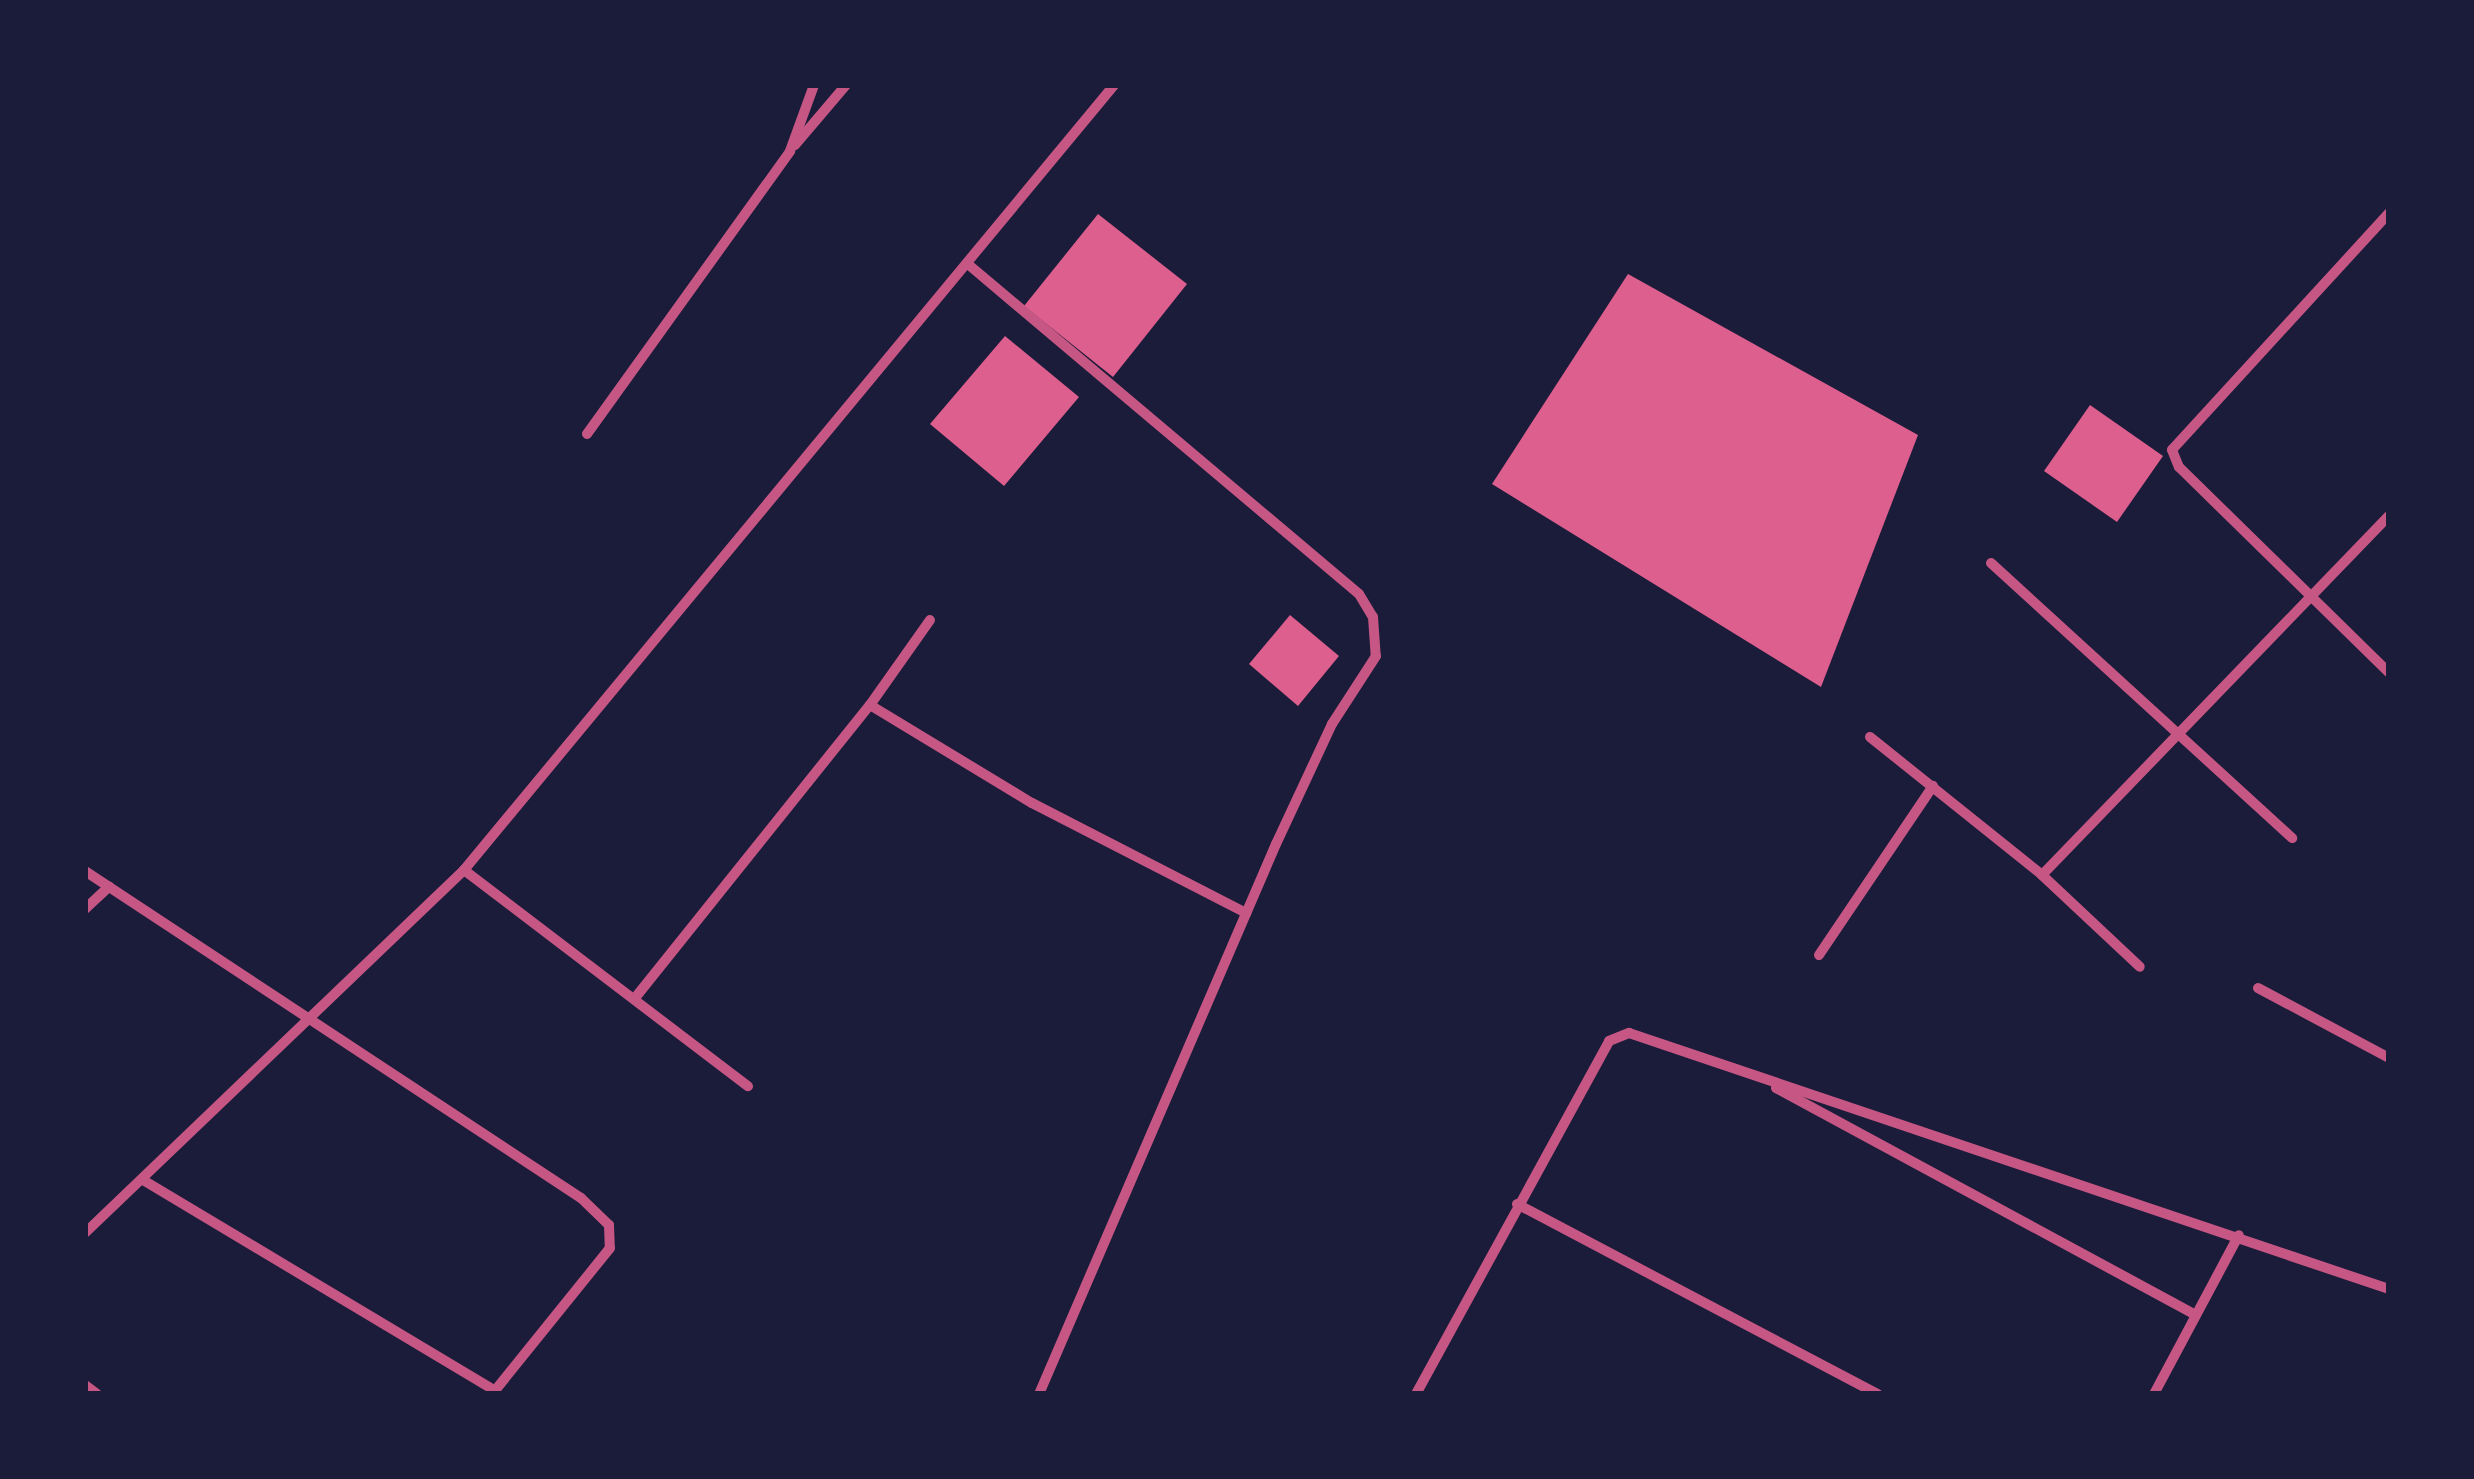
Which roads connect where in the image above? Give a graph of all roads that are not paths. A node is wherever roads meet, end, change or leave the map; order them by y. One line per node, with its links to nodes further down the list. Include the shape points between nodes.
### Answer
1 (814, 85): 4 (street)
2 (846, 85): 4 (street)
3 (1114, 85): 6 (street)
4 (790, 151): 7 (street)
5 (2389, 213): 10 (street, via 2172,450 2180,468)
6 (968, 266): 18 (street); 23 (street, via 1359,594 1373,616 1376,656 1332,724)
7 (587, 434)
8 (2389, 516): 10 (street)
9 (1991, 563): 15 (street)
10 (2311, 601): 12 (street); 15 (street)
11 (930, 620): 13 (street)
12 (2389, 673)
13 (870, 705): 23 (street, via 1032,803); 27 (street)
14 (1870, 736): 16 (street)
15 (2182, 737): 17 (street); 20 (street)
16 (1933, 786): 20 (street); 24 (street)
17 (2292, 838)
18 (464, 870): 27 (street); 28 (street)
19 (85, 871): 21 (street)
20 (2042, 876): 25 (street)
21 (109, 886): 22 (street); 28 (street)
22 (85, 909)
23 (1246, 913): 41 (street)
24 (1819, 956)
25 (2140, 967)
26 (2258, 988): 29 (street)
27 (634, 998): 31 (street)
28 (307, 1022): 32 (street); 39 (street, via 581,1198 610,1225 614,1237 606,1253)
29 (2389, 1058)
30 (1758, 1078): 33 (street, via 1638,1034 1616,1036); 35 (street); 37 (street, via 1915,1169)
31 (748, 1086)
32 (142, 1180): 34 (street); 39 (street)
33 (1517, 1204): 42 (street); 43 (street)
34 (85, 1233)
35 (2239, 1234): 36 (street); 37 (street)
36 (2389, 1289)
37 (2196, 1315): 44 (street)
38 (85, 1385): 40 (street)
39 (493, 1392)
40 (97, 1394)
41 (1039, 1394)
42 (1416, 1394)
43 (1878, 1394)
44 (2154, 1394)

